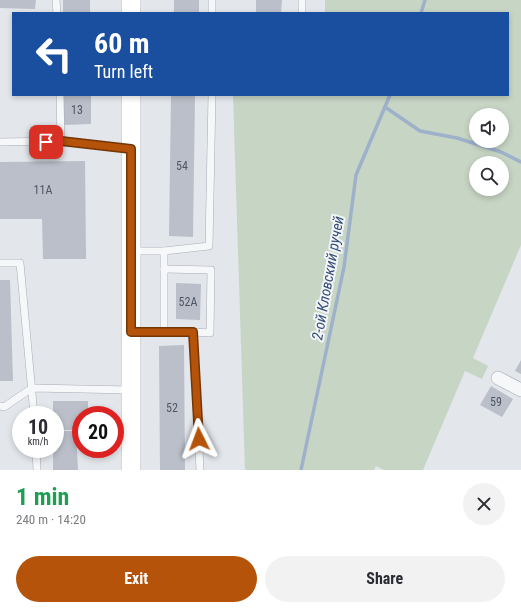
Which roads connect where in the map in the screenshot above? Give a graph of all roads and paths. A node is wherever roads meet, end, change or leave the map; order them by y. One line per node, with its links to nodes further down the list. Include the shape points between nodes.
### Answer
1 (56, 0): 5 (lane)
2 (131, 0): 6 (street)
3 (212, 0): 7 (lane)
4 (302, 0): 8 (lane)
5 (57, 12)
6 (131, 12)
7 (212, 12)
8 (302, 12)
9 (60, 96): 12 (lane)
10 (131, 96): 14 (street)
11 (212, 96): 16 (lane, via 209,246)
12 (61, 141): 13 (lane); 14 (lane)
13 (0, 142)
14 (131, 149): 15 (street)
15 (131, 251): 16 (lane); 19 (street)
16 (164, 251): 18 (lane)
17 (0, 263): 23 (lane, via 20,263)
18 (164, 269): 20 (lane, via 211,270 210,333); 21 (lane)
19 (131, 332): 21 (lane); 24 (street)
20 (193, 332): 21 (lane); 31 (lane)
21 (164, 333)
22 (498, 378): 25 (street)
23 (32, 388): 24 (lane); 26 (lane, via 4,407); 27 (lane)
24 (131, 390): 30 (street)
25 (521, 390)
26 (0, 406)
27 (33, 406)
28 (36, 458): 29 (lane)
29 (37, 470)
30 (131, 470)
31 (200, 470)

